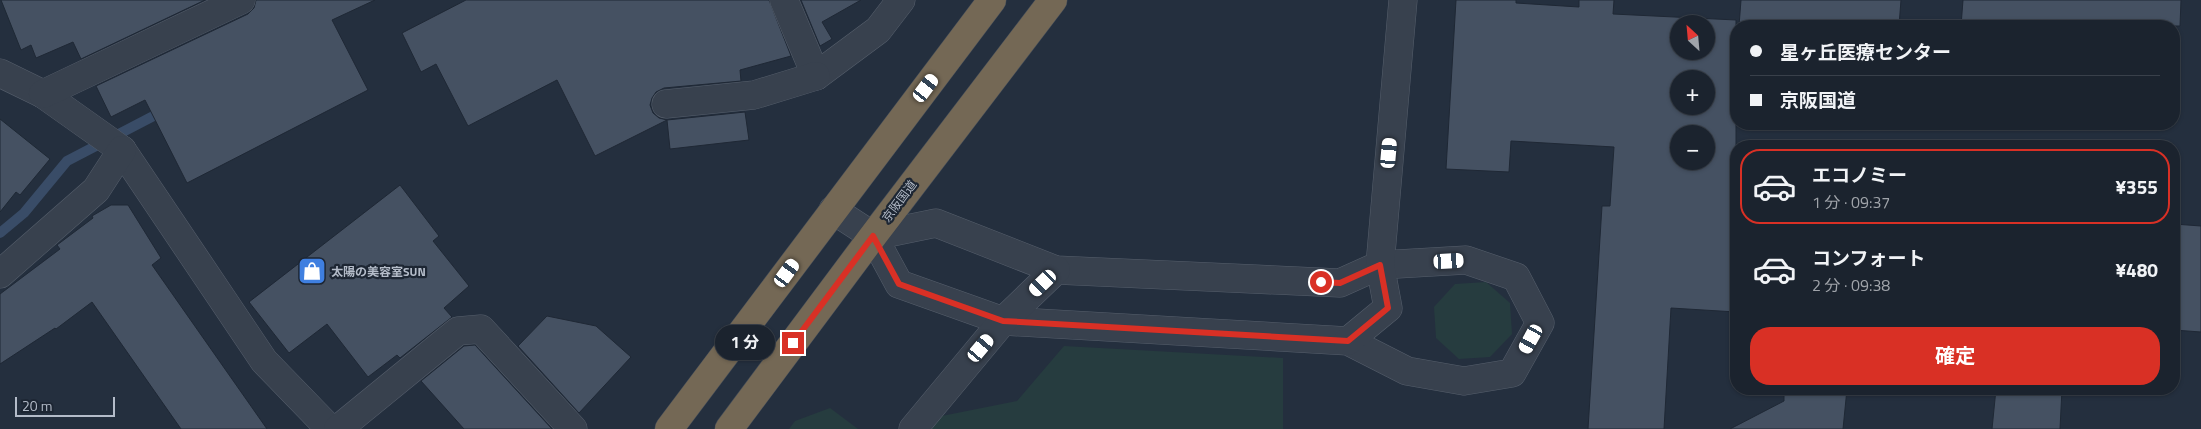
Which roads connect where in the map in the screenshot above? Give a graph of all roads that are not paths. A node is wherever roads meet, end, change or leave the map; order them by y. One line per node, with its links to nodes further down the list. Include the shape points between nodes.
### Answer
1 (240, 0): 9 (street)
2 (784, 0): 8 (street)
3 (901, 0): 8 (street, via 878,30)
4 (992, 0): 12 (highway)
5 (1053, 0): 13 (highway, 京阪国道)
6 (1403, 0): 14 (street)
7 (0, 73): 9 (street)
8 (816, 76): 10 (street, via 754,96)
9 (43, 94): 11 (street)
10 (666, 104)
11 (112, 143): 16 (street, via 96,190); 19 (street, via 264,361)
12 (833, 210): 13 (street); 22 (highway)
13 (873, 236): 15 (street, via 936,223); 17 (street, via 899,284); 23 (highway, 京阪国道)
14 (1380, 265): 15 (street, via 1340,283); 18 (street, via 1388,308); 18 (street, via 1466,260 1516,277 1540,323 1512,373 1464,381 1407,371)
15 (1056, 270): 17 (street)
16 (0, 274)
17 (1003, 321): 18 (street); 24 (street)
18 (1348, 341)
19 (330, 429)
20 (338, 429): 21 (street, via 458,331 481,329)
21 (573, 429)
22 (669, 429)
23 (729, 429)
24 (913, 429)

